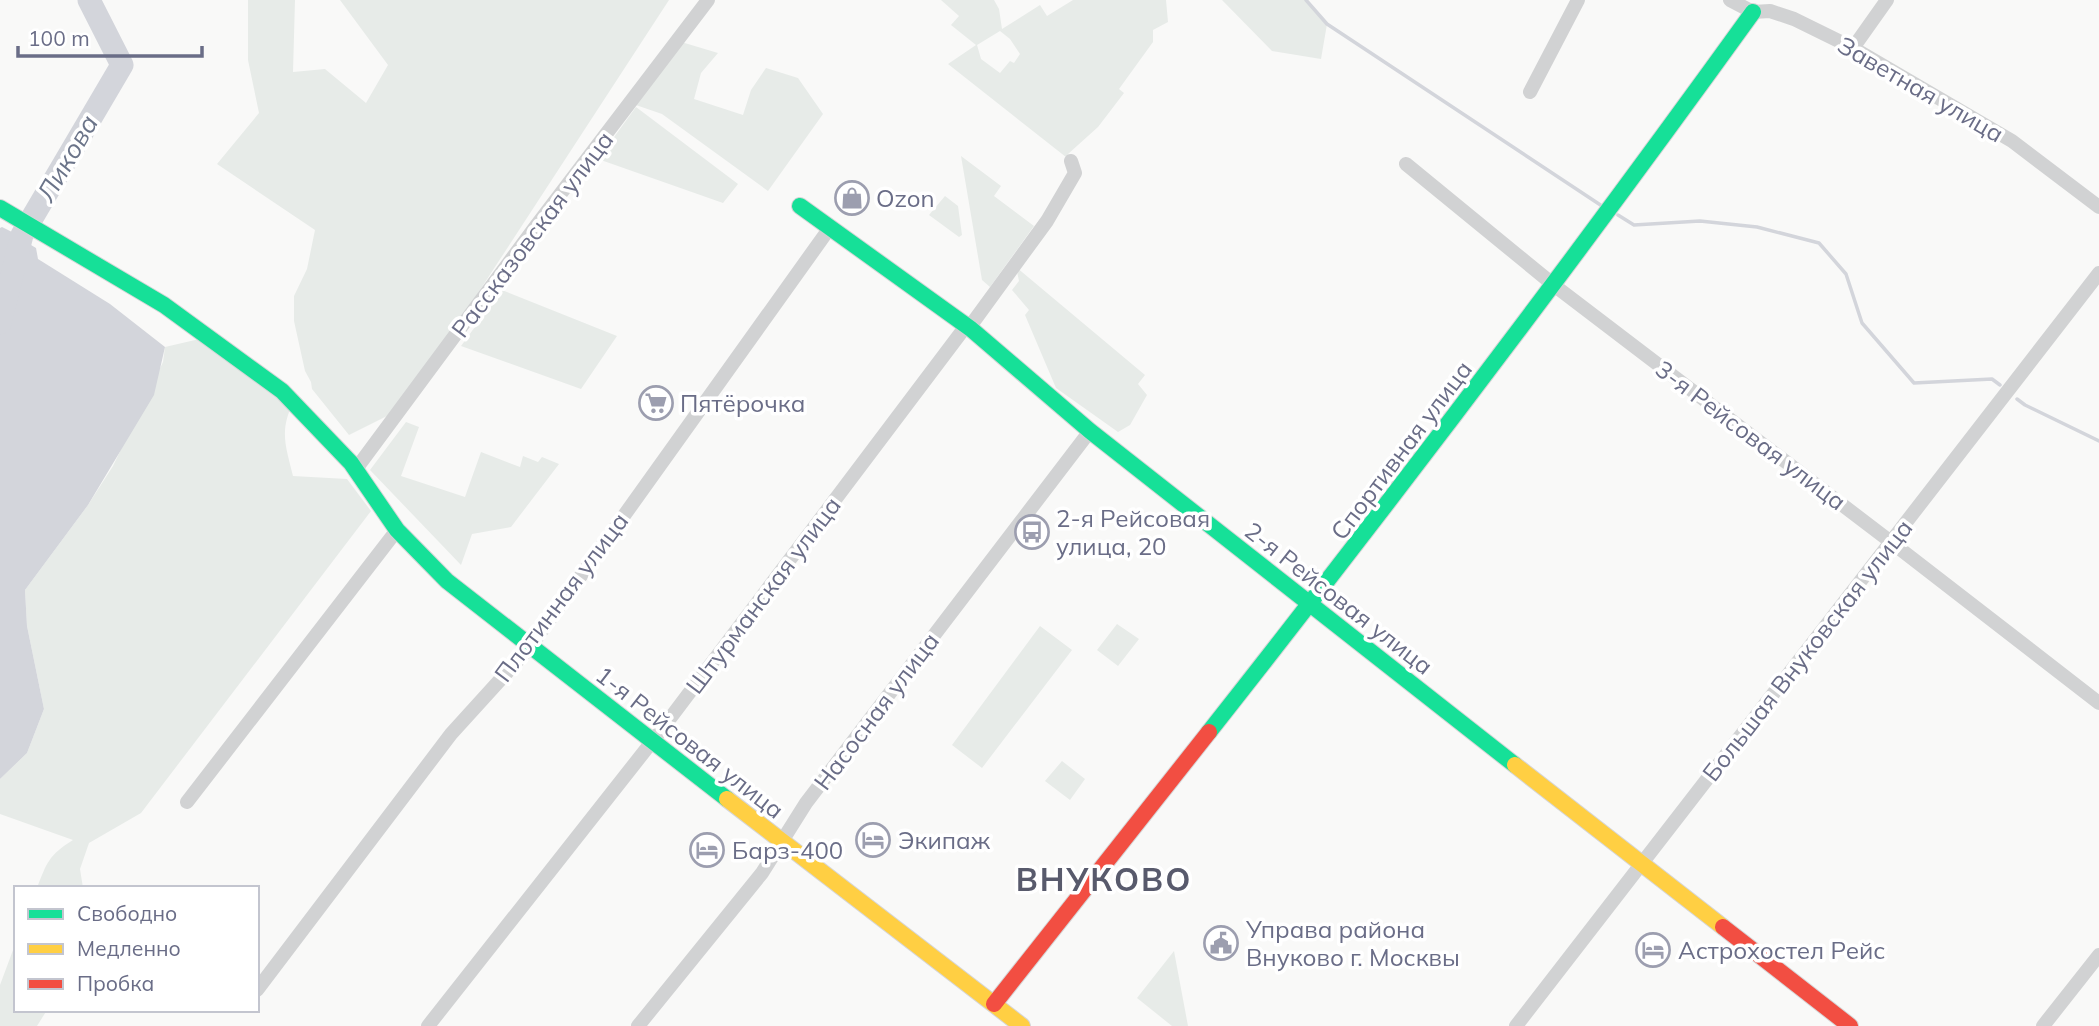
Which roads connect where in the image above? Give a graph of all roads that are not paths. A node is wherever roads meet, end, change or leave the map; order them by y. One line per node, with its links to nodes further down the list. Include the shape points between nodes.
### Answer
1 (708, 0): 18 (street, Рассказовская улица)
2 (1578, 0): 7 (street)
3 (1730, 0): 5 (street, Заветная улица)
4 (1886, 0): 6 (street)
5 (1754, 12): 6 (street, Заветная улица, via 1770,11 1794,19); 15 (street, Спортивная улица)
6 (1853, 48): 11 (street, Заветная улица, via 2012,141)
7 (1530, 92)
8 (1071, 161): 16 (street, Штурманская улица, via 1075,173 1047,221)
9 (1406, 164): 15 (street, 3-я Рейсовая улица)
10 (800, 206): 13 (street, 2-я Рейсовая улица)
11 (2099, 208)
12 (4, 210): 18 (street, 1-я Рейсовая улица, via 164,305 282,391)
13 (829, 229): 16 (street, 2-я Рейсовая улица); 22 (street, Плотинная улица)
14 (2099, 274): 20 (street, Большая Внуковская улица)
15 (1555, 286): 20 (street, 3-я Рейсовая улица); 21 (street, Спортивная улица)
16 (966, 326): 17 (street, 2-я Рейсовая улица); 24 (street, Штурманская улица)
17 (1090, 431): 21 (street, 2-я Рейсовая улица); 26 (street, Насосная улица, via 822,781)
18 (356, 469): 19 (street, 1-я Рейсовая улица)
19 (397, 530): 22 (street, 1-я Рейсовая улица, via 447,580); 25 (street)
20 (1891, 542): 23 (street, 3-я Рейсовая улица); 27 (street, Большая Внуковская улица)
21 (1310, 605): 27 (street, 2-я Рейсовая улица); 30 (street, Спортивная улица)
22 (530, 647): 24 (street, 1-я Рейсовая улица); 29 (street, Плотинная улица, via 451,734)
23 (2099, 704)
24 (653, 741): 26 (street, 1-я Рейсовая улица); 31 (street, Штурманская улица)
25 (187, 802)
26 (783, 843): 30 (street, 1-я Рейсовая улица); 32 (street, Насосная улица)
27 (1641, 864): 34 (street, Большая Внуковская улица); 35 (street, 2-я Рейсовая улица)
28 (2099, 955): 36 (street)
29 (259, 987)
30 (994, 1004): 33 (street, 1-я Рейсовая улица)
31 (428, 1026)
32 (638, 1026)
33 (1022, 1026)
34 (1516, 1026)
35 (1850, 1026)
36 (2043, 1026)

